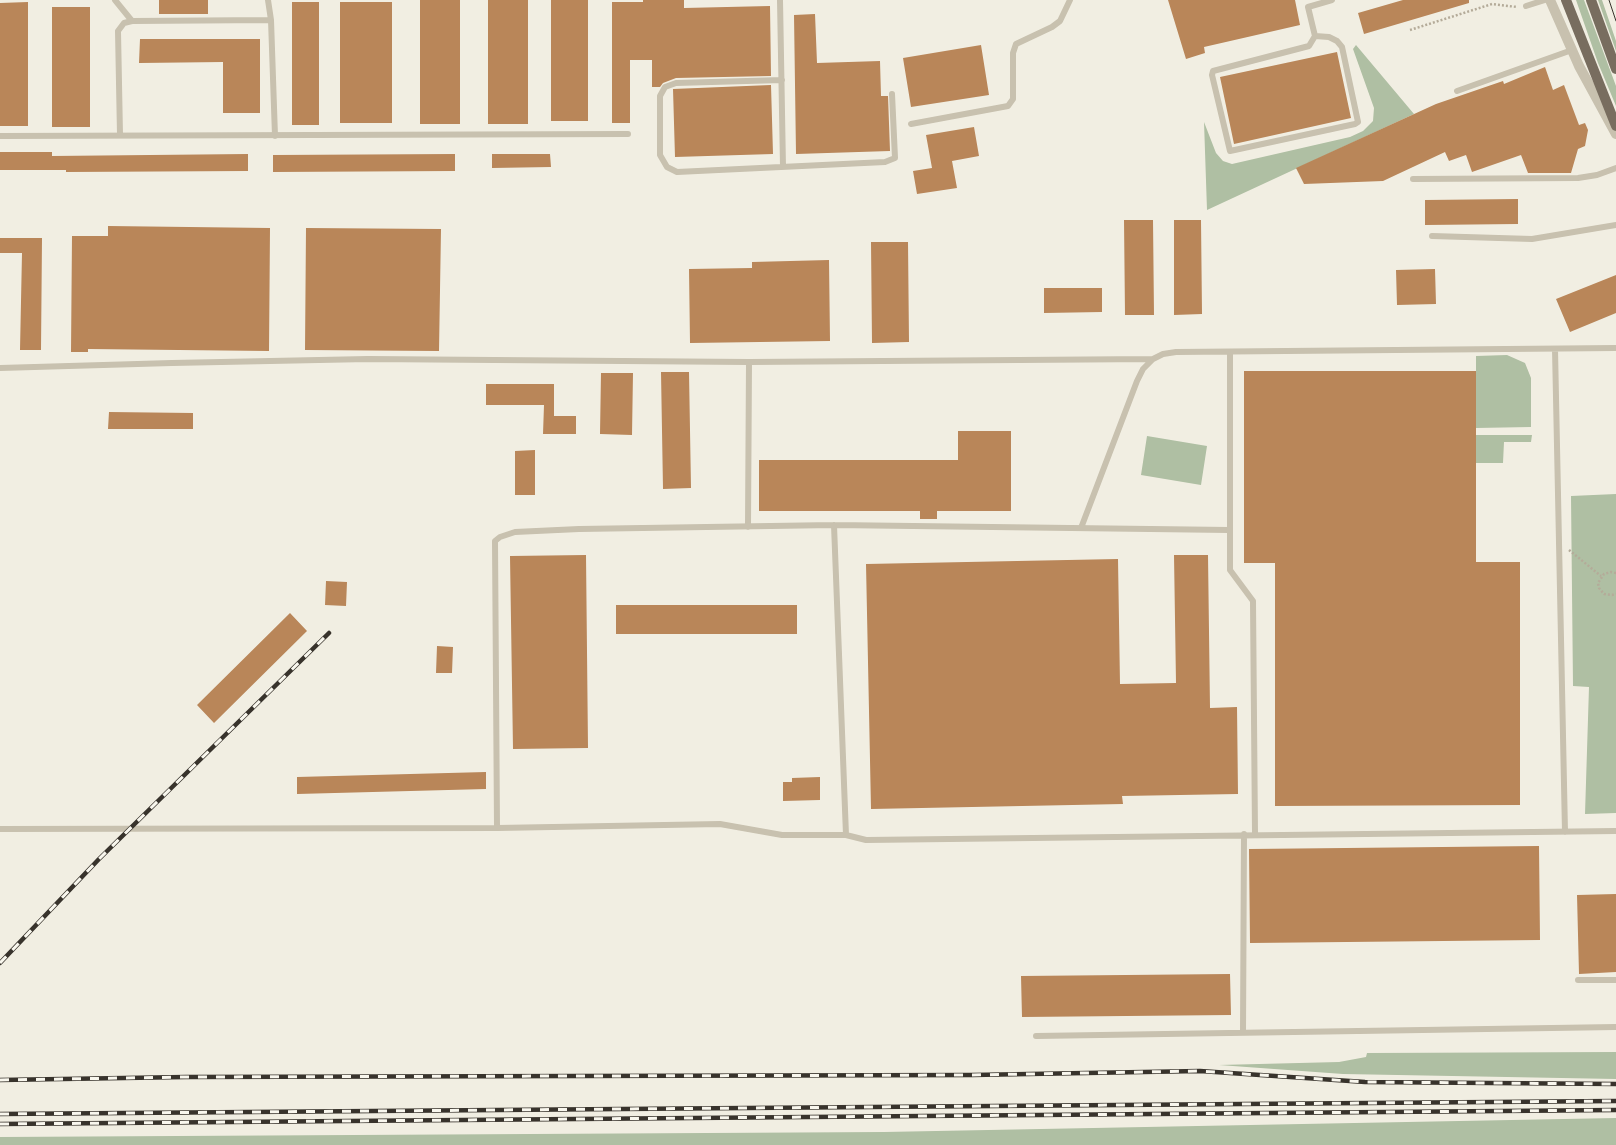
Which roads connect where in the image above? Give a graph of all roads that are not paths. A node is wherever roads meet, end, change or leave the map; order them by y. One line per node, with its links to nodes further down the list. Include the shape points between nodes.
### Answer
1 (115, 0): 13 (lane)
2 (268, 0): 14 (lane)
3 (780, 0): 18 (lane)
4 (1070, 0): 21 (lane, via 1060,22 1016,44 1013,53 1013,99 1008,106)
5 (1306, 0): 12 (lane)
6 (1332, 0): 12 (lane)
7 (1545, 0): 11 (lane)
8 (1550, 0): 16 (street)
9 (1566, 0): 22 (main road)
10 (1591, 0): 17 (main road)
11 (1526, 6)
12 (1308, 7): 15 (lane)
13 (132, 20): 14 (lane); 26 (lane, via 118,31)
14 (272, 20): 27 (lane)
15 (1315, 36): 15 (lane, via 1329,37 1342,47 1358,122 1230,151 1213,71 1309,46)
16 (1572, 50): 19 (lane); 24 (street)
17 (1616, 69)
18 (782, 80): 28 (lane); 28 (lane, via 676,83 665,87 660,96 660,155 668,167 677,172)
19 (1457, 91)
20 (892, 94): 28 (lane, via 895,158 885,162)
21 (911, 124)
22 (1616, 126)
23 (628, 134): 27 (lane)
24 (1616, 134)
25 (0, 136): 26 (lane)
26 (120, 136): 27 (lane)
27 (274, 136)
28 (783, 167)
29 (1616, 168): 30 (lane, via 1598,175 1578,178)
30 (1413, 179)
31 (1616, 225): 32 (lane, via 1532,239)
32 (1432, 236)
33 (1616, 348): 34 (lane)
34 (1555, 349): 35 (lane); 46 (lane)
35 (1230, 352): 36 (lane, via 1176,352); 42 (lane)
36 (1153, 358): 37 (lane); 41 (lane, via 1137,381)
37 (749, 362): 38 (lane, via 368,359); 40 (lane)
38 (0, 368)
39 (834, 525): 40 (lane); 41 (lane); 49 (lane)
40 (748, 527): 43 (lane, via 536,530 514,532 495,541)
41 (1081, 528): 42 (lane)
42 (1229, 530): 48 (lane, via 1230,570 1253,601)
43 (497, 828): 44 (lane); 49 (lane, via 720,824 782,835)
44 (0, 829)
45 (1616, 831): 46 (lane)
46 (1565, 832): 48 (lane)
47 (1244, 834): 48 (lane); 49 (lane, via 866,840); 53 (lane)
48 (1255, 834)
49 (846, 835)
50 (1578, 980): 51 (lane)
51 (1616, 980)
52 (1616, 1026): 53 (lane)
53 (1243, 1033): 54 (lane)
54 (1036, 1036)

